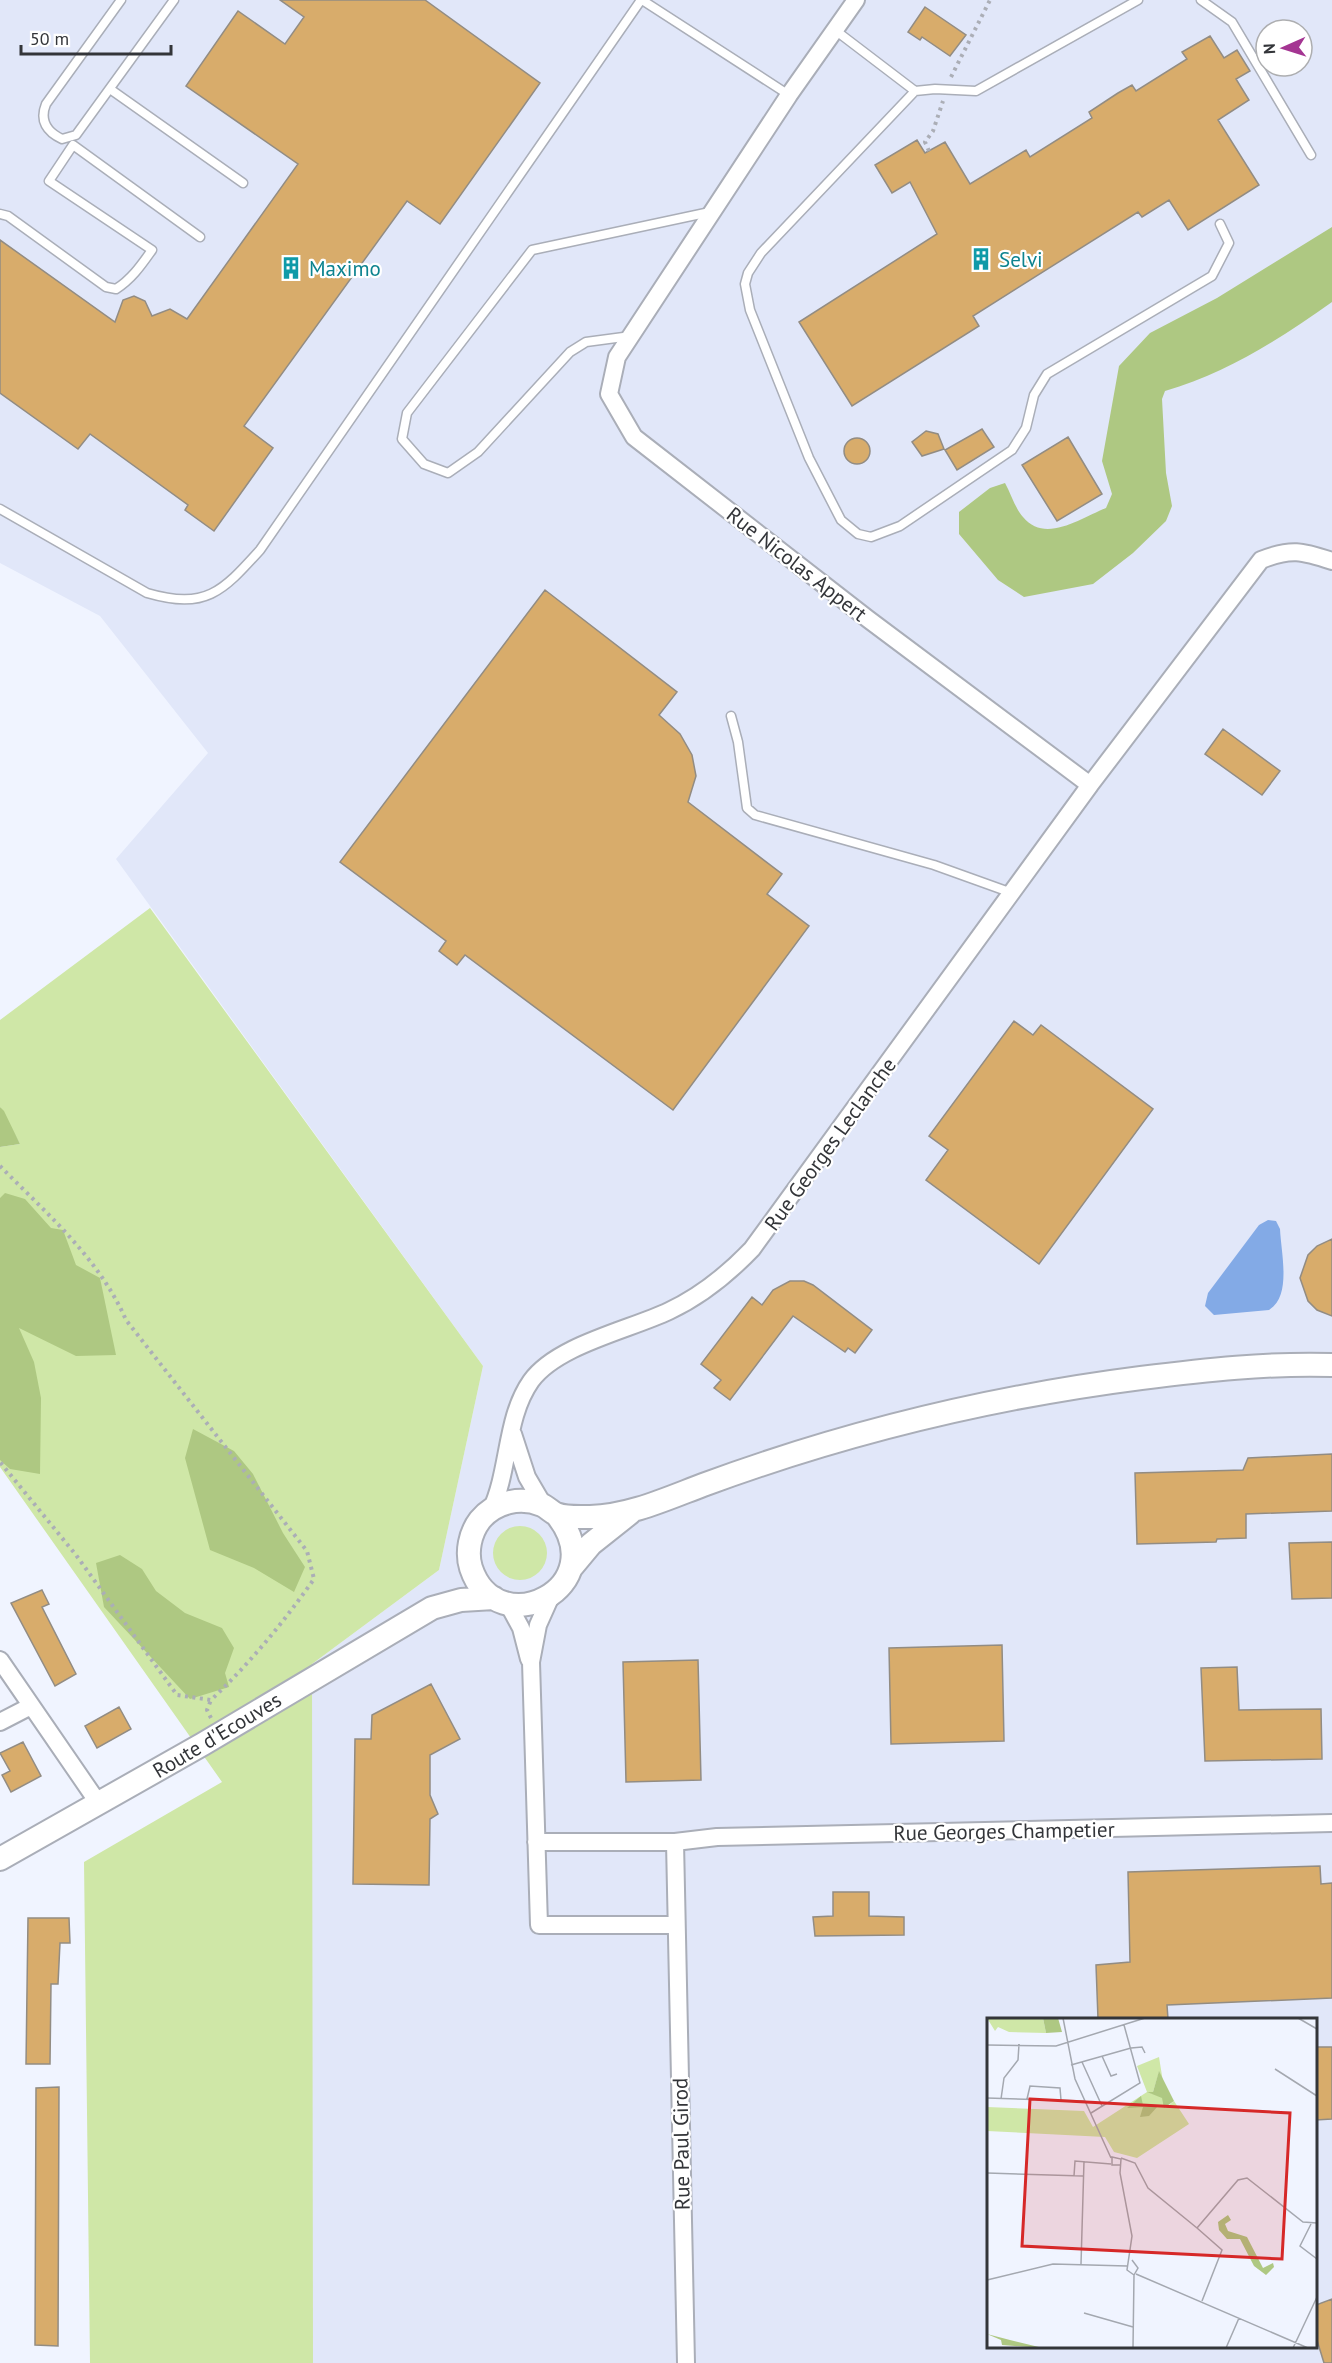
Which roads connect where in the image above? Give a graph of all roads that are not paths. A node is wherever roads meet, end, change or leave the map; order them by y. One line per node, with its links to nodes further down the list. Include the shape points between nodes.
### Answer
1 (122, 0): 11 (lane, via 42,114 52,135)
2 (174, 0): 8 (lane)
3 (642, 0): 10 (lane); 19 (lane, via 260,550 230,583 202,599 172,600 147,593)
4 (856, 0): 7 (street, Rue Nicolas Appert)
5 (1138, 0): 9 (lane, via 976,91)
6 (1201, 0): 12 (lane, via 1232,22)
7 (835, 30): 9 (lane); 10 (street, Rue Nicolas Appert)
8 (110, 89): 11 (lane); 13 (lane)
9 (915, 91): 16 (lane, via 761,253 745,284 750,310 810,458 841,519 858,534 871,537 900,526 1012,450 1026,429 1034,395 1047,374 1212,276 1229,243)
10 (789, 95): 14 (street, Rue Nicolas Appert)
11 (71, 142): 15 (lane, via 49,182 152,250 138,270 116,289 106,287); 17 (lane)
12 (1311, 154)
13 (243, 183)
14 (713, 212): 18 (street, Rue Nicolas Appert); 18 (lane, via 532,249 407,413 402,440 424,464 448,473 478,452 570,352 586,342)
15 (0, 214)
16 (1220, 224)
17 (200, 237)
18 (631, 336): 22 (street, Rue Nicolas Appert, via 617,357 609,394 634,437 868,620)
19 (0, 509)
20 (1332, 561): 22 (street, via 1301,550 1282,551 1261,560)
21 (731, 716): 23 (lane, via 747,808 755,815 934,865)
22 (1090, 785): 23 (street, Rue Georges Leclanche)
23 (1012, 893): 25 (street, Rue Georges Leclanche, via 752,1248 719,1280 671,1310 587,1345 544,1368 525,1390)
24 (1332, 1365): 28 (main road, via 1281,1364 1197,1371 1075,1386 962,1409 777,1458)
25 (513, 1430): 26 (street, Rue Georges Leclanche); 27 (street, via 524,1471)
26 (491, 1510): 27 (main road, via 517,1501); 29 (main road, via 472,1533)
27 (550, 1510): 28 (main road, via 592,1517); 30 (main road, via 566,1526 571,1539)
28 (631, 1512): 30 (main road, via 591,1545)
29 (469, 1562): 32 (main road, via 482,1588); 33 (main road, via 454,1586)
30 (571, 1568): 31 (main road)
31 (551, 1596): 32 (main road, via 523,1606); 35 (street, via 538,1625)
32 (501, 1601): 33 (main road, via 461,1600); 35 (street, via 522,1628)
33 (432, 1608): 38 (main road, Route d'Ecouves)
34 (0, 1660): 36 (street)
35 (531, 1662): 40 (street)
36 (31, 1706): 37 (street); 38 (street)
37 (0, 1722)
38 (99, 1804): 42 (main road, Route d'Ecouves)
39 (1332, 1823): 41 (street, Rue Georges Champetier, via 729,1837)
40 (536, 1842): 41 (street, Rue Georges Champetier); 43 (street, via 539,1925)
41 (675, 1842): 43 (street)
42 (0, 1859)
43 (676, 1925): 44 (street, Rue Paul Girod)
44 (686, 2363)

